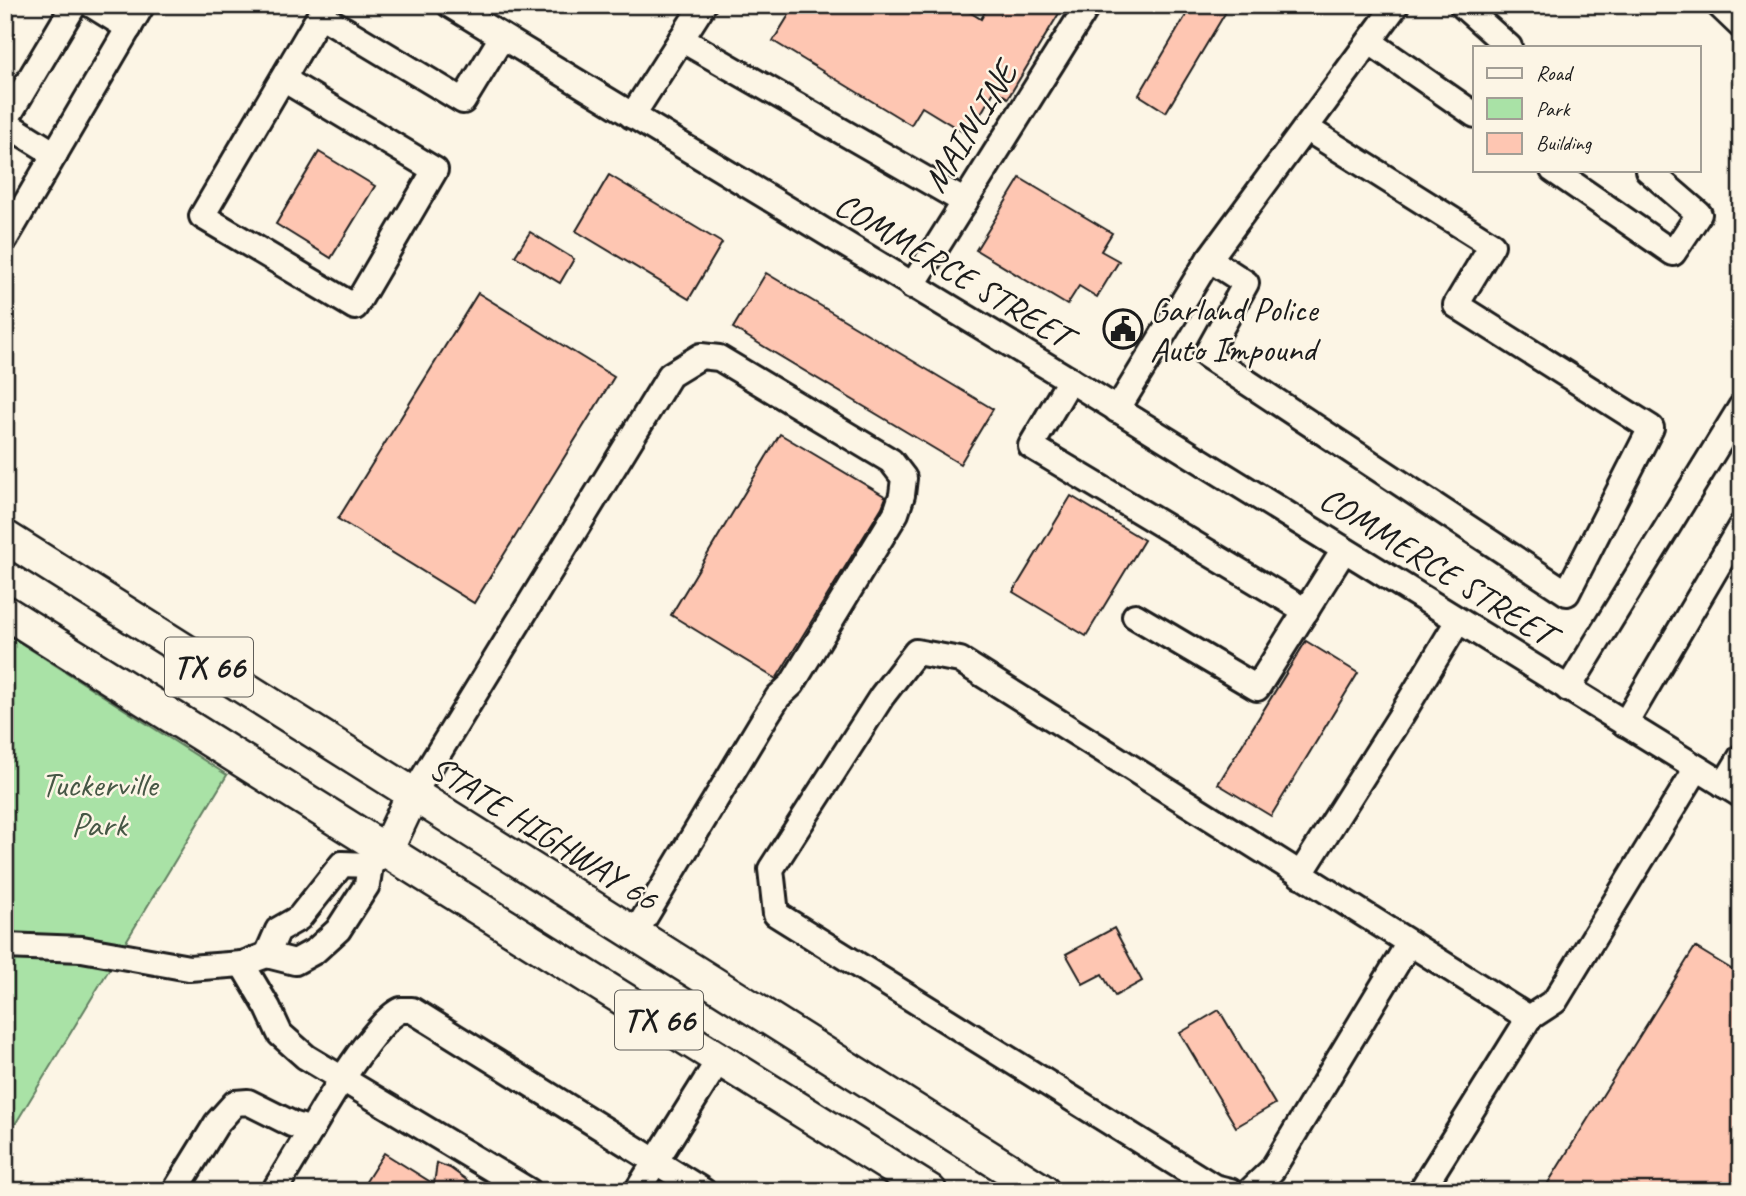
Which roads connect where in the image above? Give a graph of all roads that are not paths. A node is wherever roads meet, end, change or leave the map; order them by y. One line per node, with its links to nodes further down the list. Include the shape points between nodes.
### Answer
1 (74, 5): 20 (street)
2 (92, 5): 12 (street)
3 (142, 5): 12 (street)
4 (450, 5): 13 (street, COMMERCE STREET)
5 (703, 5): 14 (street)
6 (1088, 5): 25 (street, MAINLINE)
7 (1396, 5): 15 (street)
8 (1462, 5): 16 (street)
9 (1719, 5): 11 (street)
10 (323, 10): 13 (street, via 463,101); 17 (street)
11 (1741, 26)
12 (129, 28): 22 (street)
13 (502, 37): 19 (street, COMMERCE STREET)
14 (681, 39): 19 (street); 25 (street)
15 (1370, 42): 18 (street); 21 (street)
16 (1508, 46)
17 (283, 79): 17 (street, via 202,216 355,307 435,170)
18 (1473, 114)
19 (632, 116): 28 (street, COMMERCE STREET)
20 (5, 122): 22 (street)
21 (1306, 128): 27 (street); 27 (street, via 1492,245 1456,305 1651,428 1567,593 1206,355 1246,283)
22 (55, 154): 26 (street)
23 (1556, 172): 24 (street, via 1673,253 1699,214)
24 (1650, 172)
25 (965, 202): 28 (street, MAINLINE)
26 (5, 239)
27 (1209, 259): 31 (street)
28 (912, 286): 29 (street, COMMERCE STREET)
29 (1070, 380): 31 (street, COMMERCE STREET); 35 (street, via 1031,446)
30 (1741, 407): 39 (street)
31 (1117, 410): 34 (street, COMMERCE STREET)
32 (1741, 526): 40 (street)
33 (5, 537): 44 (main road, STATE HIGHWAY 66 / TX 66)
34 (1344, 550): 35 (street); 38 (street, COMMERCE STREET)
35 (1306, 611): 37 (street, via 1257,688)
36 (5, 612): 45 (main road, TX 66)
37 (1135, 616)
38 (1458, 621): 39 (street, COMMERCE STREET); 46 (street)
39 (1569, 689): 40 (street, COMMERCE STREET)
40 (1625, 724): 42 (street, COMMERCE STREET)
41 (1741, 757): 43 (street)
42 (1698, 768): 43 (street, COMMERCE STREET); 52 (street, via 1555,1001)
43 (1732, 790)
44 (412, 796): 45 (main road); 47 (main road, STATE HIGHWAY 66 / TX 66); 47 (street, via 670,376 701,356 719,358 891,461 904,478 896,513)
45 (378, 857): 50 (street, via 342,864 299,918 278,930); 50 (street, via 367,885 338,930 315,951 295,962); 53 (main road, TX 66)
46 (1300, 875): 48 (street); 64 (street, via 960,660 916,652 882,696 771,869 776,914 1214,1187)
47 (634, 935): 63 (main road, STATE HIGHWAY 66 / TX 66)
48 (1409, 943): 52 (street); 65 (street, via 1272,1170)
49 (5, 946): 51 (street, via 82,949 189,968)
50 (267, 956): 51 (street)
51 (242, 964): 54 (street, via 280,1034)
52 (1529, 1018): 66 (street)
53 (720, 1058): 56 (street); 62 (main road, TX 66)
54 (341, 1078): 55 (street); 56 (street, via 386,1022 401,1010 412,1010); 59 (street)
55 (311, 1129): 57 (street, via 248,1102 235,1103 217,1123); 58 (street)
56 (655, 1161): 60 (street); 61 (street)
57 (175, 1191)
58 (274, 1191)
59 (529, 1191)
60 (637, 1191)
61 (703, 1191)
62 (930, 1191)
63 (1043, 1191)
64 (1230, 1191)
65 (1250, 1191)
66 (1421, 1191)

